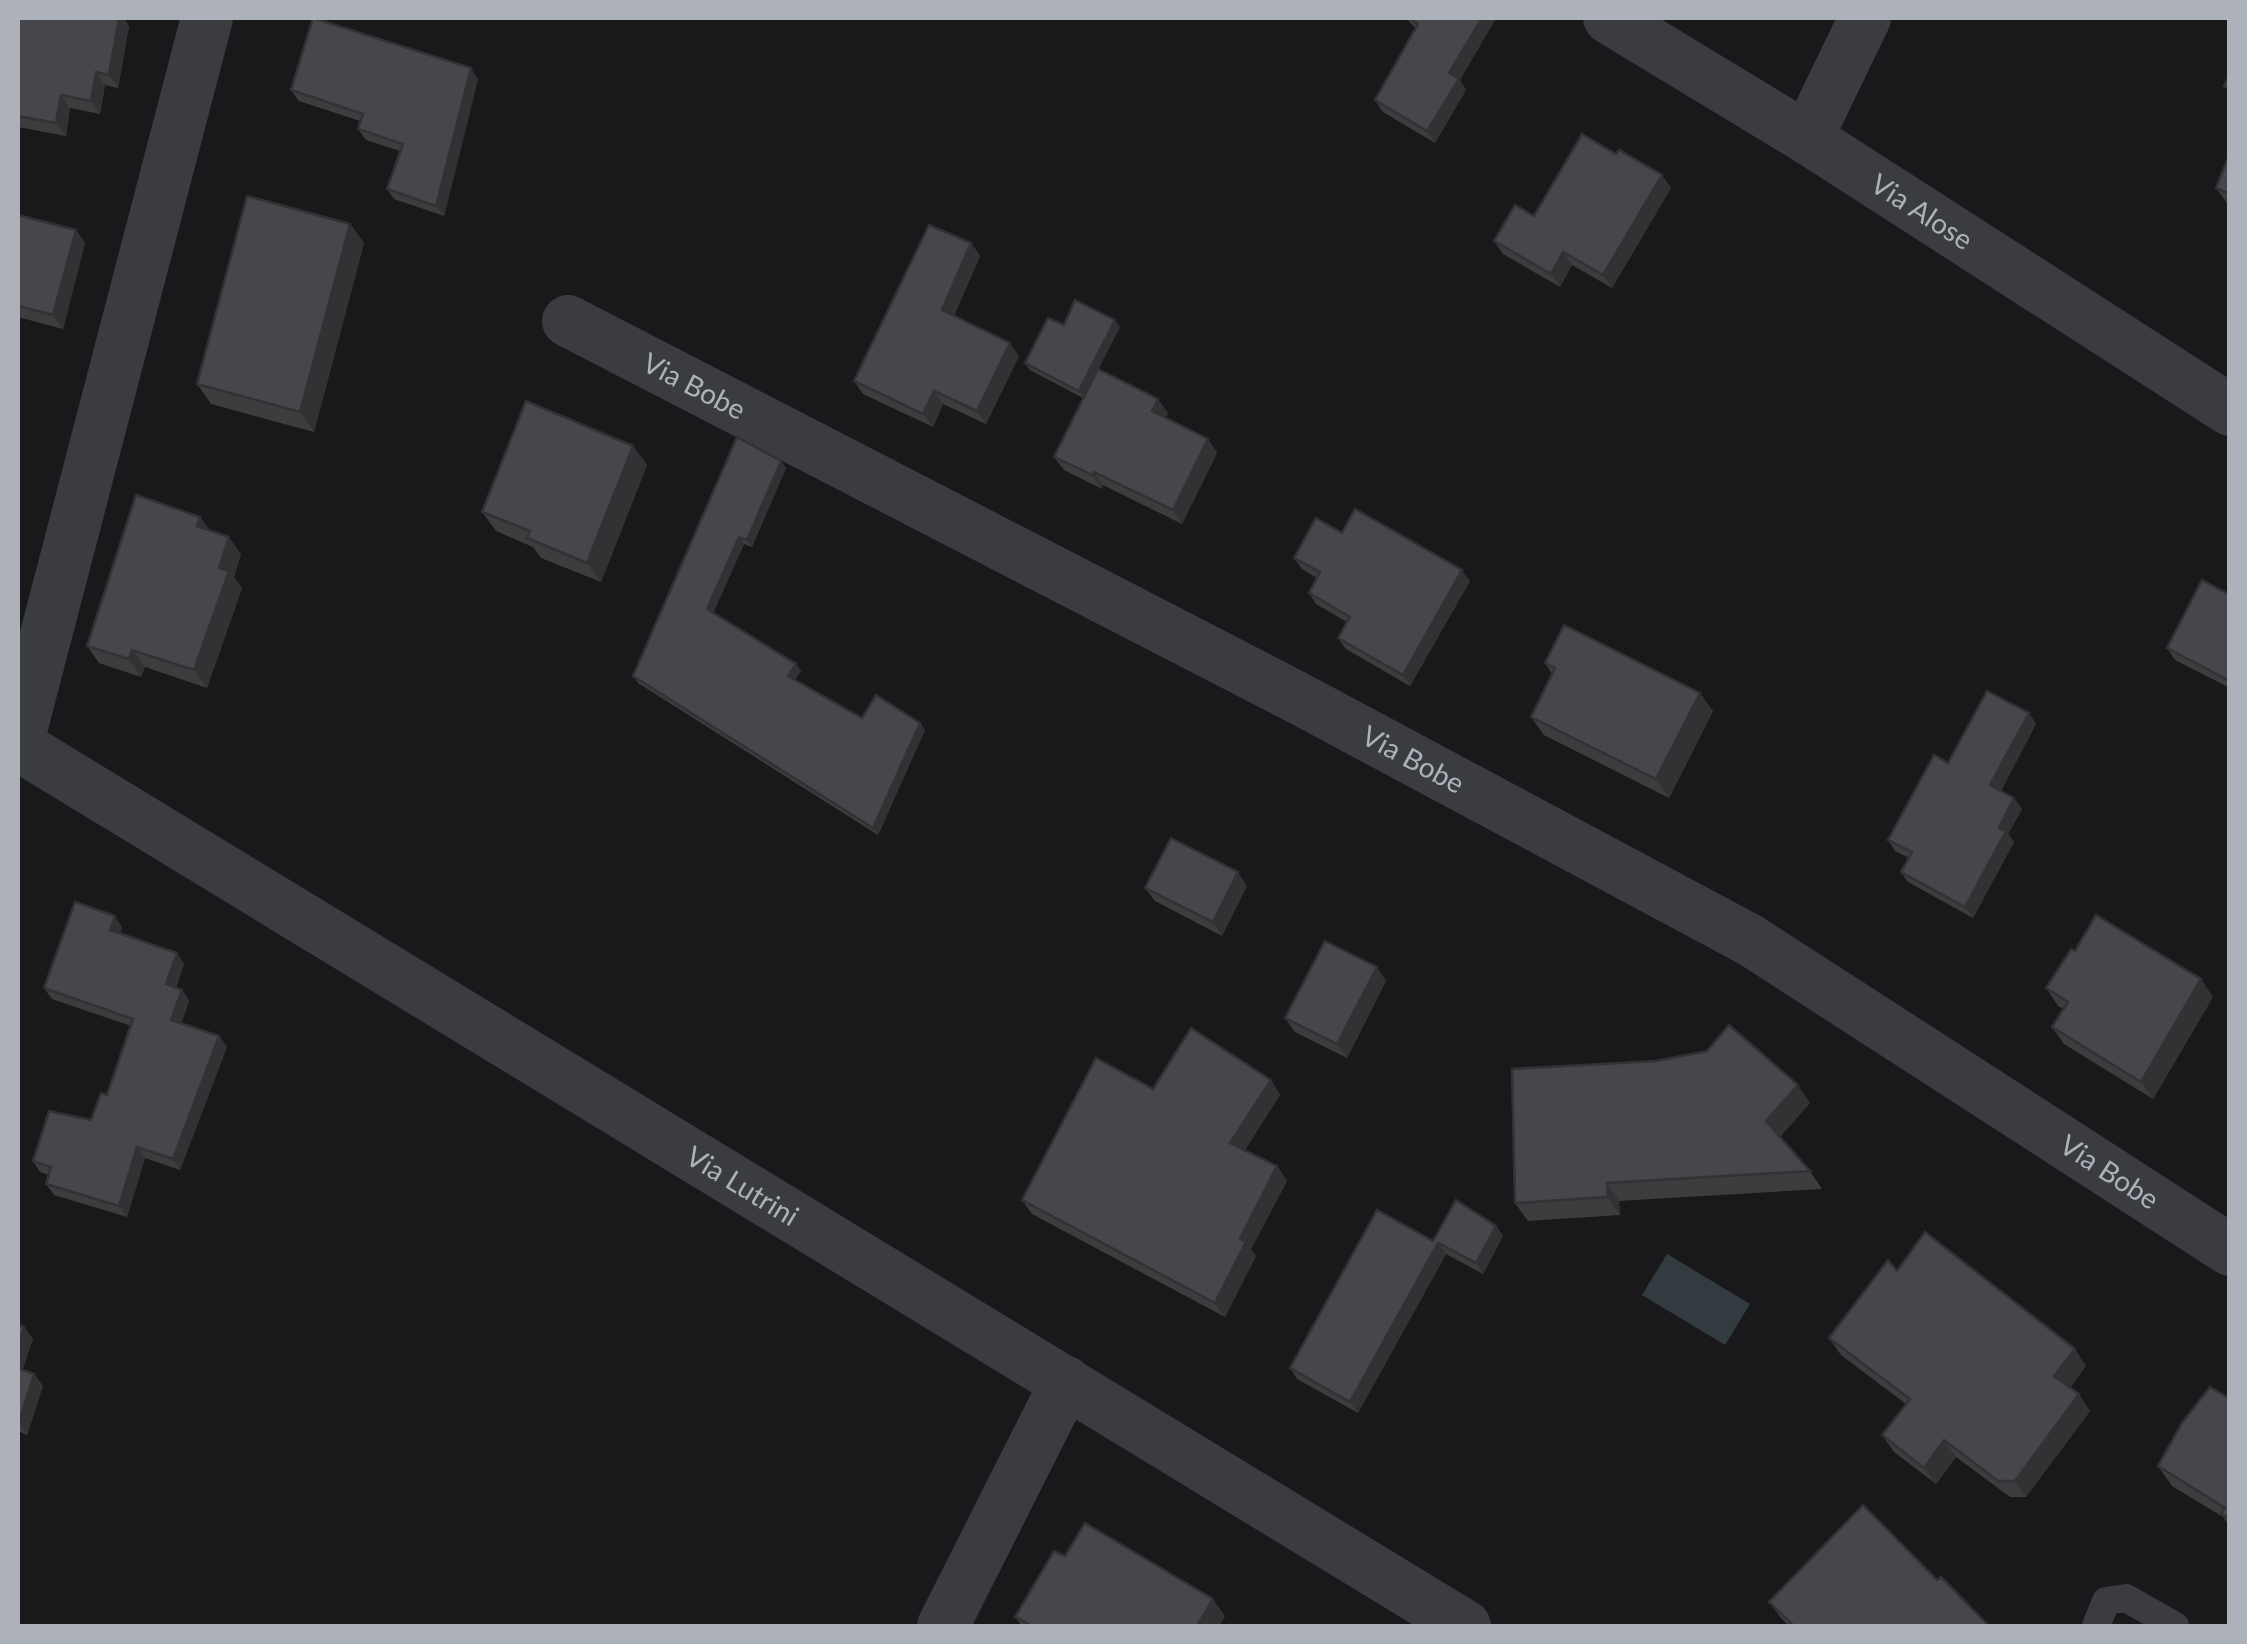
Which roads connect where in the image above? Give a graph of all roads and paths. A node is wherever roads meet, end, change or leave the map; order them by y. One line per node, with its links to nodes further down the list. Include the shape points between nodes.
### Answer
1 (207, 18): 7 (street)
2 (1609, 18): 4 (street, Via Alose)
3 (1865, 18): 4 (street)
4 (1807, 138): 6 (street, Via Alose)
5 (568, 321): 8 (street, Via Bobe, via 1750,940)
6 (2230, 410)
7 (18, 743): 9 (street, Via Lutrini)
8 (2230, 1250)
9 (1066, 1382): 10 (street); 11 (street, Via Lutrini)
10 (943, 1626)
11 (1466, 1626)
12 (2096, 1626): 13 (lane, via 2106,1601 2126,1598)
13 (2175, 1626)

